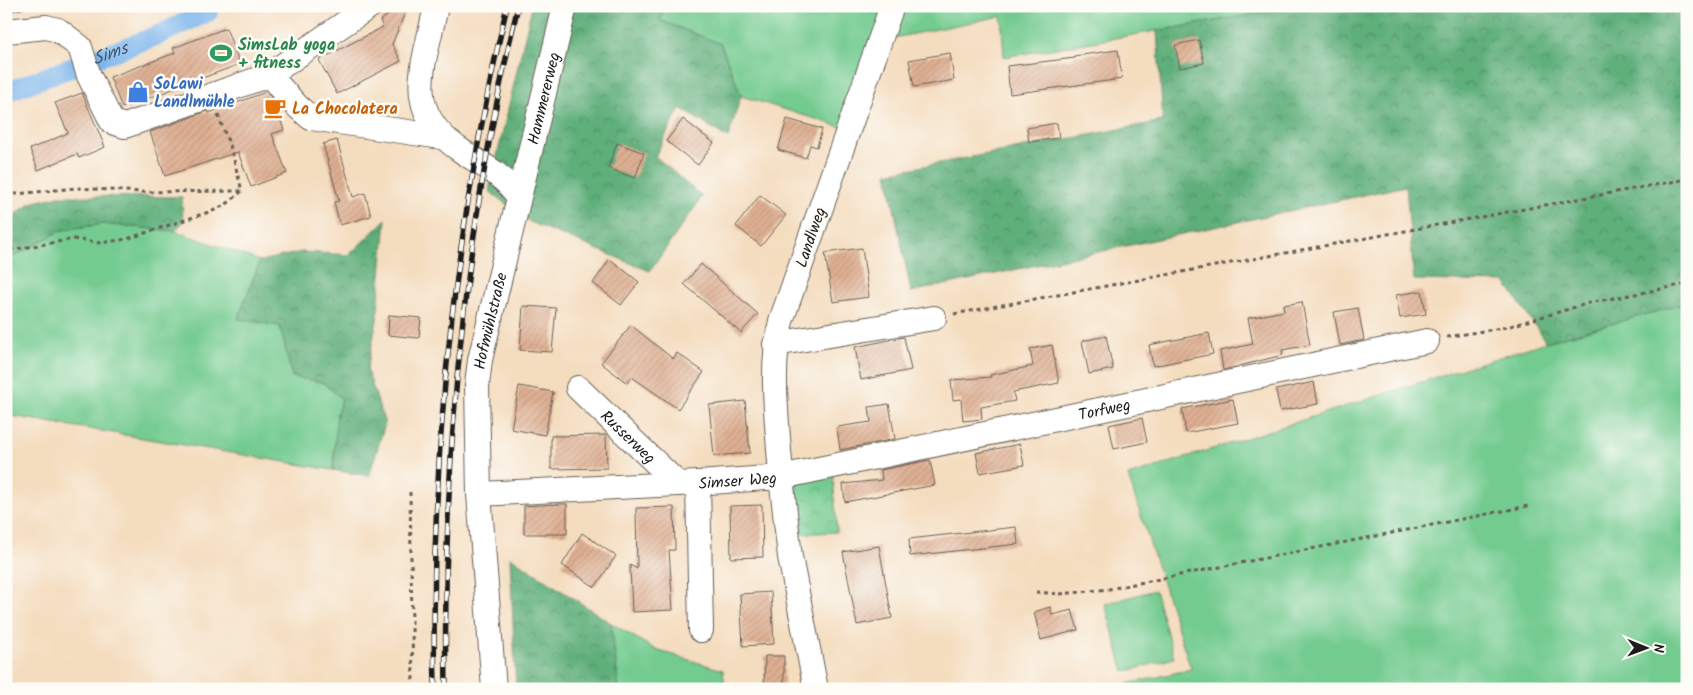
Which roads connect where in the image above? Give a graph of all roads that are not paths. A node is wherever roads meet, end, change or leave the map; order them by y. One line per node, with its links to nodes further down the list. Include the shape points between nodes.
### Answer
1 (370, 6): 6 (street)
2 (436, 6): 7 (street, via 421,83 427,118)
3 (565, 6): 8 (street, Hammererweg)
4 (892, 6): 11 (street, Landlweg)
5 (6, 31): 6 (street, via 46,27 58,30 80,47 112,122 118,125 125,126)
6 (268, 75): 7 (street, via 311,118)
7 (442, 138): 8 (street, via 500,176 514,191)
8 (520, 191): 15 (street, Hofmühlstraße, via 480,360 477,385)
9 (934, 318): 11 (street)
10 (1427, 341): 13 (street, Torfweg)
11 (775, 344): 13 (street, Landlweg)
12 (578, 388): 14 (street, Russerweg)
13 (781, 477): 14 (street, Simser Weg); 18 (street, Simser Weg, via 790,557)
14 (688, 484): 15 (street, Simser Weg); 16 (street)
15 (479, 494): 17 (street, Hofmühlstraße)
16 (701, 630)
17 (494, 689)
18 (816, 689)

